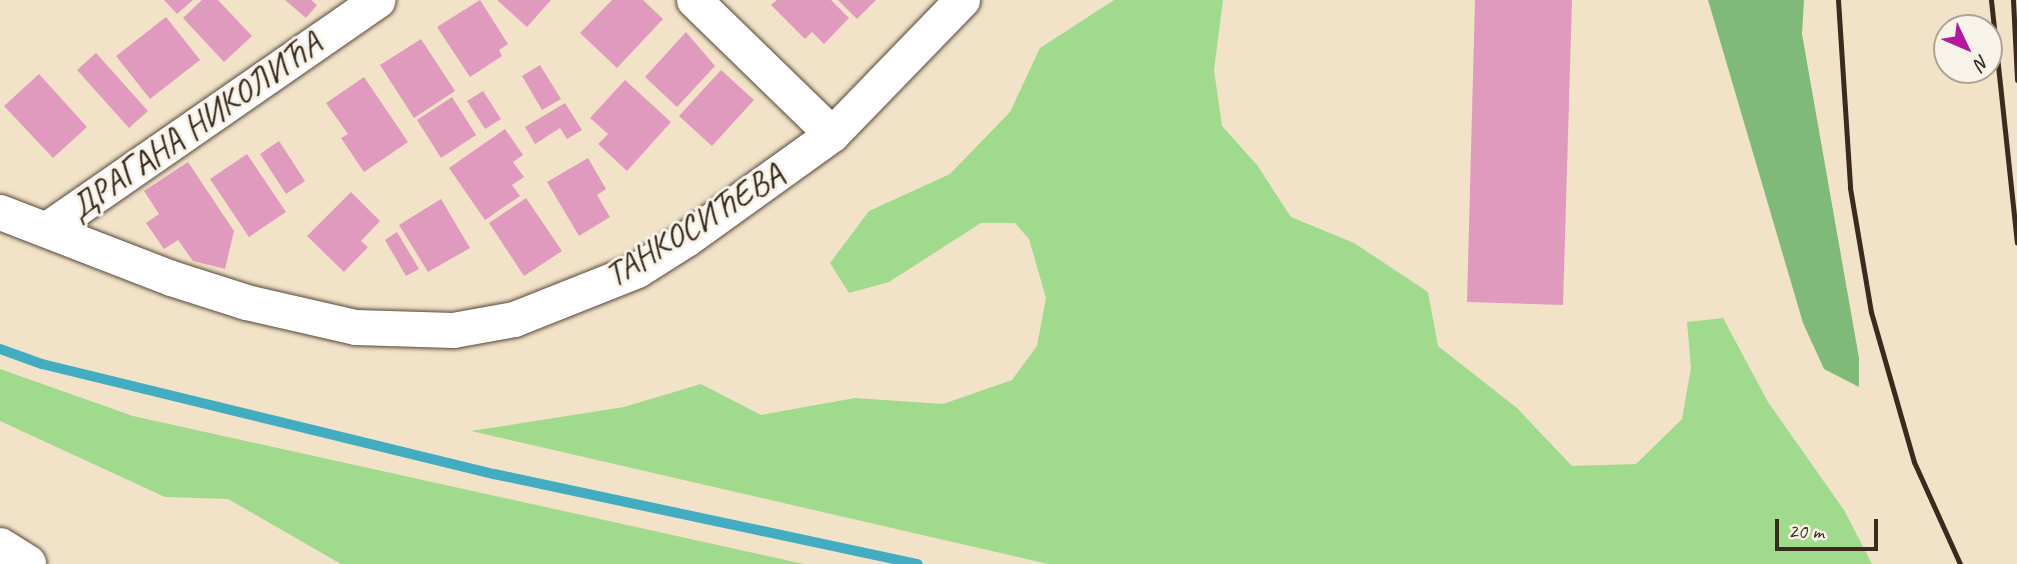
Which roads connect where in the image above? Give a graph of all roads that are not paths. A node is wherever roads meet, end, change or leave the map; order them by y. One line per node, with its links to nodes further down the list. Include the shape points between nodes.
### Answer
1 (378, 0): 6 (street, ДРАГАНА НИКОЛИЋА)
2 (694, 0): 4 (street)
3 (962, 0): 4 (street, ТАНКОСИЋЕВА)
4 (832, 134): 6 (street, ТАНКОСИЋЕВА, via 637,270 547,308 453,330 355,327 246,302)
5 (0, 212): 6 (street, ТАНКОСИЋЕВА)
6 (47, 229)
7 (0, 547): 8 (street)
8 (27, 564)

